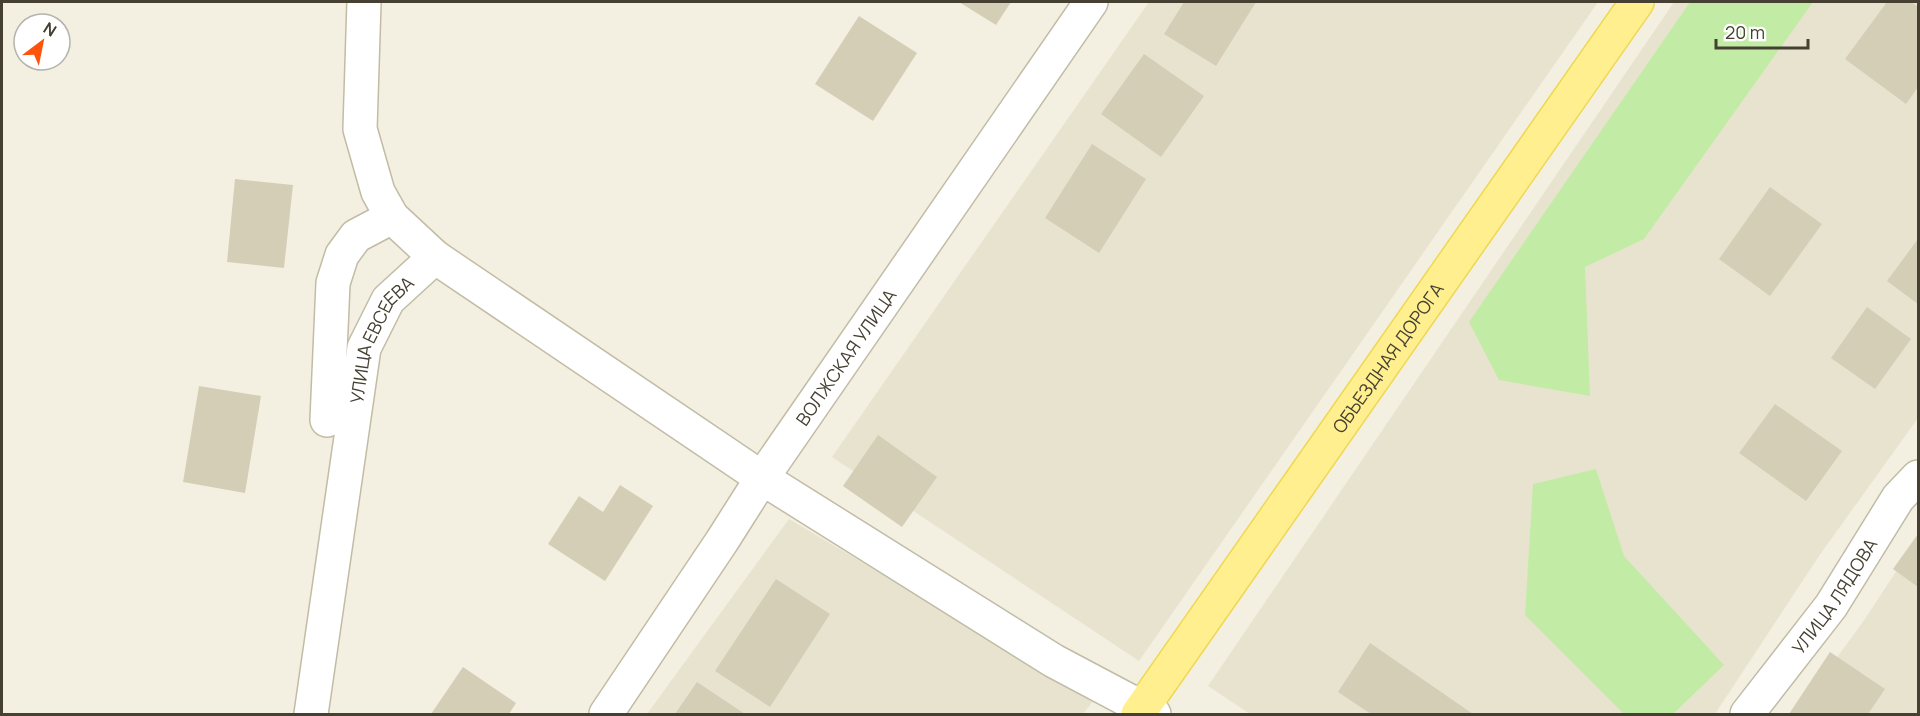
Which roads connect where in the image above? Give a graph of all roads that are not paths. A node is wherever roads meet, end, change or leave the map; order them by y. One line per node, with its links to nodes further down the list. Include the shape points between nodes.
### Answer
1 (364, 2): 4 (street, via 360,129 378,192)
2 (1091, 2): 8 (street, ВОЛЖСКАЯ УЛИЦА)
3 (1637, 2): 9 (main road, ОБЪЕЗДНАЯ ДОРОГА)
4 (392, 217): 5 (street); 6 (street, via 356,236 342,255 333,283)
5 (435, 257): 8 (street); 10 (street, УЛИЦА ЕВСЕЕВА, via 388,300 364,348)
6 (327, 420)
7 (1918, 477): 12 (street, УЛИЦА ЛЯДОВА, via 1898,498 1831,606)
8 (762, 478): 9 (street, via 1054,661); 11 (street, ВОЛЖСКАЯ УЛИЦА)
9 (1145, 712)
10 (311, 714)
11 (606, 714)
12 (1747, 714)

